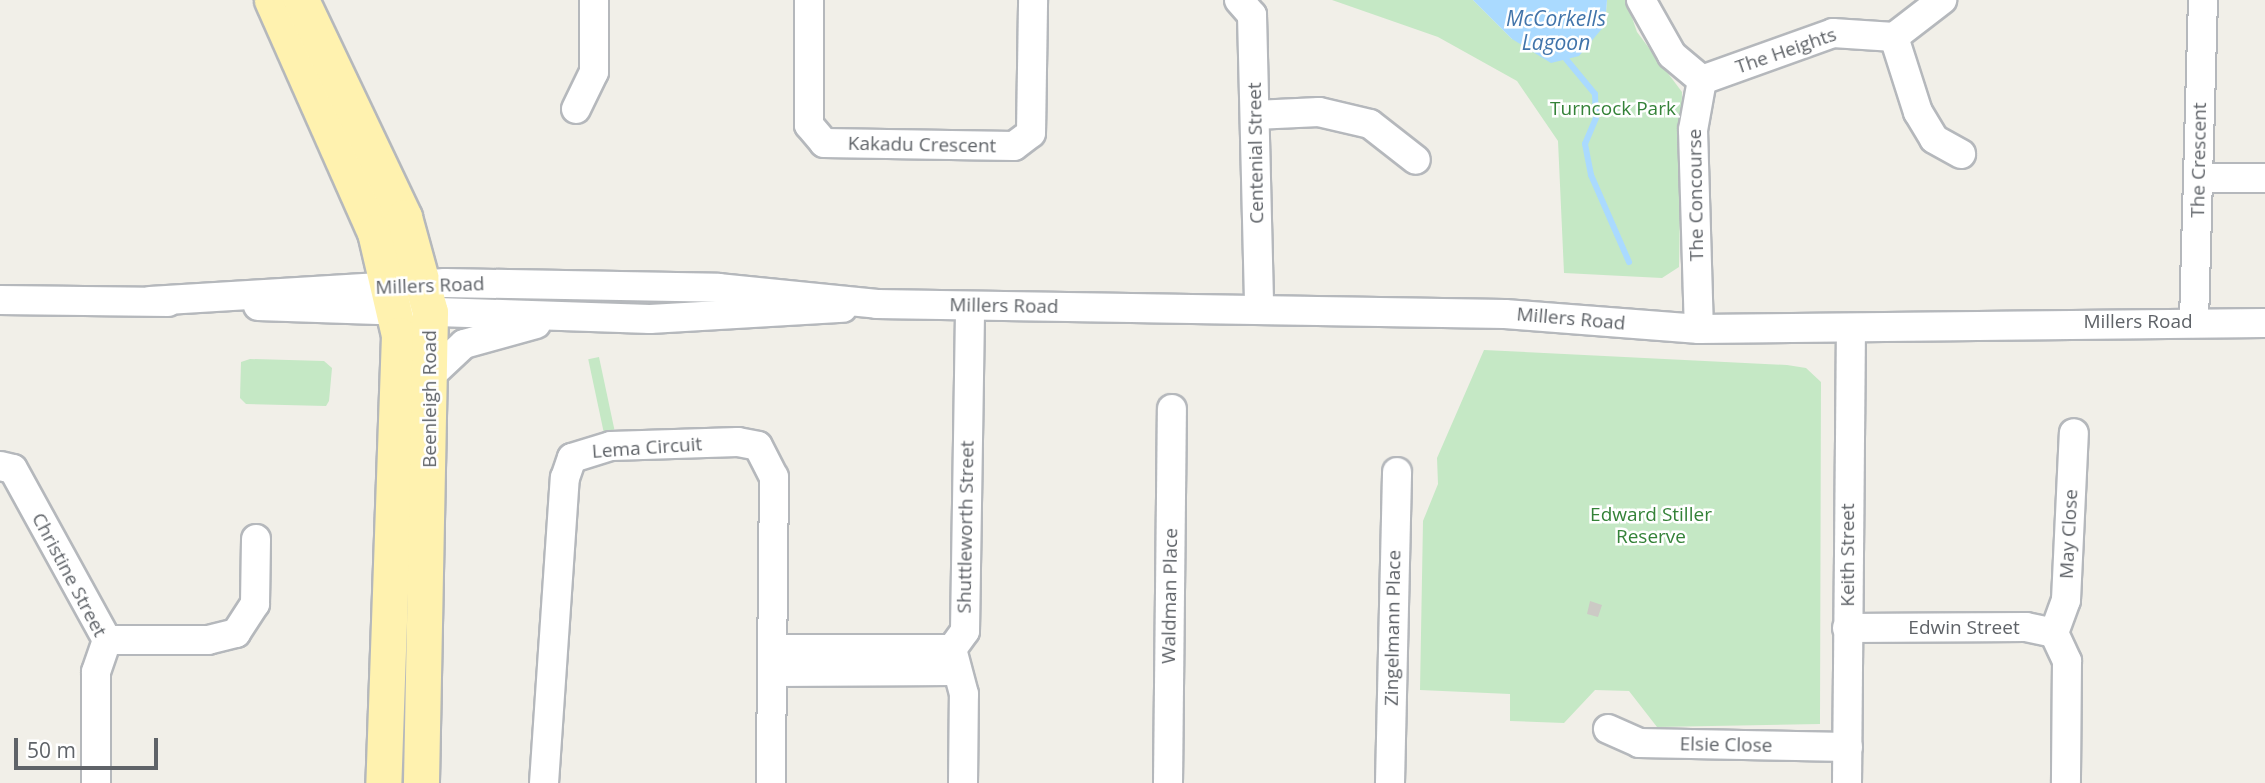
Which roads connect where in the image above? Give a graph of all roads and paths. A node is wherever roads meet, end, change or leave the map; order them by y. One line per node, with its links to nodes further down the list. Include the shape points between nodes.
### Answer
1 (272, 0): 18 (main road, Beenleigh Road, via 374,232)
2 (302, 0): 18 (main road, Beenleigh Road, via 404,217)
3 (594, 0): 12 (street, via 594,72)
4 (809, 0): 5 (street, Kakadu Crescent, via 809,125 824,143 1014,146 1031,133)
5 (1033, 0)
6 (1239, 0): 13 (street, Centenial Street, via 1252,15)
7 (1641, 0): 11 (street, via 1672,55)
8 (1942, 0): 10 (street)
9 (2203, 0): 16 (street, The Crescent)
10 (1894, 37): 11 (street, The Heights, via 1833,33); 14 (street, via 1918,113 1934,139)
11 (1702, 80): 26 (street, The Concourse, via 1693,130)
12 (576, 109)
13 (1255, 115): 15 (street, via 1319,112 1370,124); 22 (street, Centenial Street)
14 (1961, 154)
15 (1416, 160)
16 (2200, 178): 17 (street); 24 (street, The Crescent)
17 (2265, 178)
18 (410, 299): 19 (street, Millers Road); 20 (street, Millers Road, via 718,288); 23 (street, Millers Road); 28 (main road, Beenleigh Road); 42 (main road, Beenleigh Road, via 401,374)
19 (0, 300)
20 (877, 304): 21 (street, Millers Road); 23 (street, Millers Road, via 798,314)
21 (970, 306): 22 (street, Millers Road); 37 (street, Shuttleworth Street, via 965,631)
22 (1259, 310): 26 (street, Millers Road, via 1506,313)
23 (562, 317): 28 (street, via 464,344)
24 (2194, 321): 25 (street, Millers Road); 27 (street, Millers Road)
25 (2265, 323)
26 (1699, 328): 27 (street, Millers Road)
27 (1851, 328): 34 (street, Keith Street)
28 (433, 373): 43 (main road, Beenleigh Road)
29 (1172, 409): 47 (street, Waldman Place)
30 (2074, 433): 35 (street, May Close, via 2066,600)
31 (0, 466): 36 (street, Christine Street, via 13,469)
32 (1397, 472): 48 (street, Zingelmann Place)
33 (256, 539): 36 (street, via 255,604 236,634 208,640)
34 (1847, 628): 35 (street, Edwin Street, via 2026,627); 40 (street, Keith Street)
35 (2054, 633): 50 (street, via 2067,661)
36 (107, 640): 41 (street, Christine Street, via 96,672)
37 (953, 660): 38 (street); 46 (street, via 964,694)
38 (773, 661): 44 (street, Lema Circuit, via 774,477 758,446 611,446 572,458 565,478); 45 (street, Lema Circuit)
39 (1608, 729): 40 (street, Elsie Close, via 1639,743)
40 (1847, 747): 49 (street, Keith Street)
41 (96, 783)
42 (383, 783)
43 (421, 783)
44 (544, 783)
45 (771, 783)
46 (963, 783)
47 (1168, 783)
48 (1390, 783)
49 (1847, 783)
50 (2066, 783)

